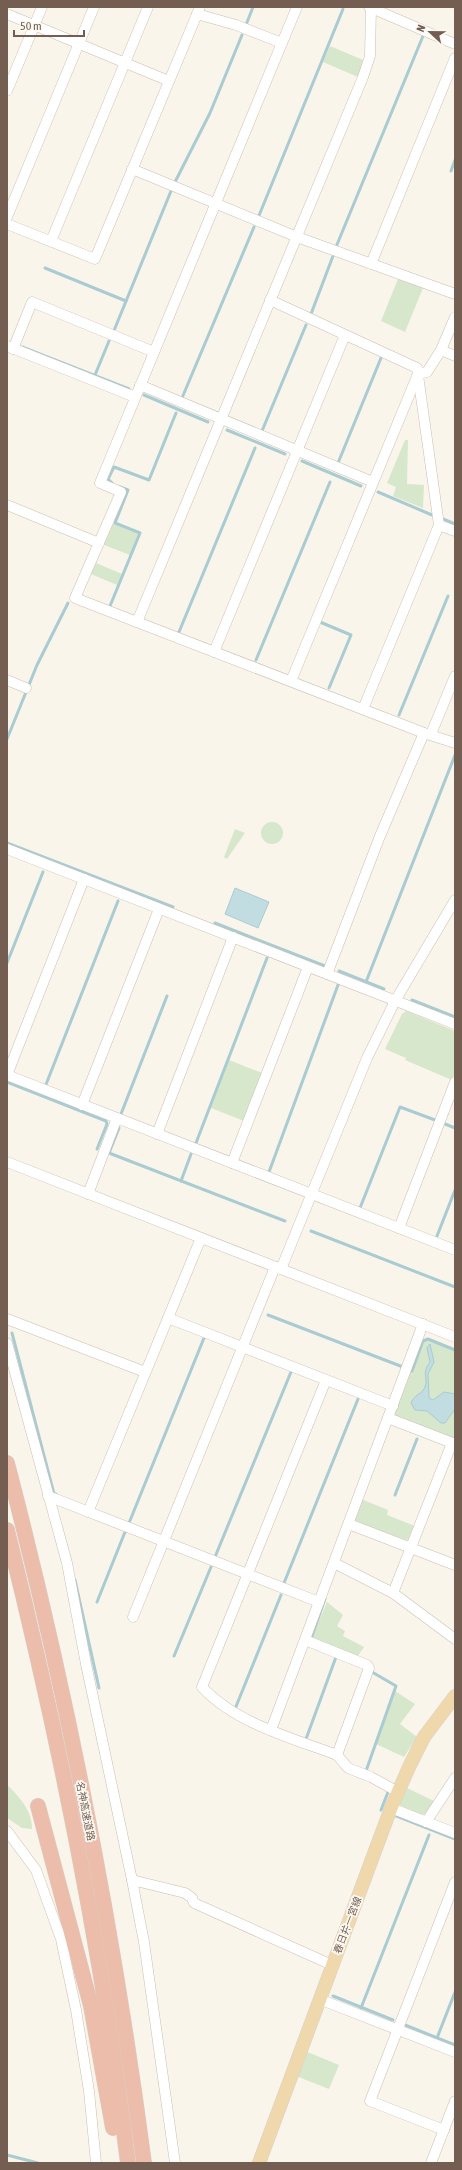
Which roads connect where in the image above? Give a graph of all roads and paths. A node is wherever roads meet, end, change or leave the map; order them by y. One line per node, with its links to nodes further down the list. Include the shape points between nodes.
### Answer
1 (42, 7): 8 (street)
2 (94, 7): 10 (street)
3 (148, 7): 13 (street)
4 (297, 7): 9 (street)
5 (370, 7): 11 (street); 22 (street, via 370,56)
6 (198, 10): 9 (street); 14 (street)
7 (7, 14): 8 (street)
8 (33, 25): 10 (street); 15 (street)
9 (282, 43): 19 (street)
10 (79, 44): 13 (street); 18 (street)
11 (455, 44)
12 (455, 58): 24 (street)
13 (125, 63): 14 (street); 23 (street)
14 (169, 81): 16 (street)
15 (7, 91)
16 (132, 169): 19 (street); 23 (street, via 95,259)
17 (7, 189): 18 (street)
18 (17, 193): 20 (street)
19 (215, 203): 22 (street); 31 (street)
20 (7, 217)
21 (7, 224): 23 (street)
22 (297, 237): 24 (street); 26 (street)
23 (51, 242)
24 (371, 264): 25 (street)
25 (455, 294)
26 (270, 300): 28 (street); 36 (street)
27 (455, 316): 30 (street)
28 (346, 335): 33 (street, via 417,368); 37 (street)
29 (10, 347): 31 (street, via 32,302); 35 (street)
30 (441, 350): 32 (street); 33 (street, via 427,372)
31 (154, 352): 34 (street)
32 (455, 356)
33 (418, 374): 38 (street); 40 (street)
34 (140, 385): 35 (street); 36 (street)
35 (135, 397): 42 (street, via 100,483 121,492)
36 (222, 419): 37 (street); 43 (street)
37 (297, 451): 38 (street); 44 (street)
38 (373, 482): 47 (street)
39 (7, 505): 42 (street)
40 (439, 525): 41 (street); 49 (street)
41 (455, 531)
42 (99, 542): 43 (street, via 75,598)
43 (137, 622): 44 (street)
44 (214, 652): 47 (street)
45 (455, 676): 50 (street)
46 (7, 680): 48 (street)
47 (291, 681): 49 (street)
48 (26, 688)
49 (363, 709): 50 (street)
50 (427, 733): 51 (street); 58 (street, via 380,836)
51 (455, 743)
52 (8, 851): 53 (street)
53 (84, 879): 55 (street); 61 (street)
54 (455, 900): 59 (street)
55 (159, 909): 56 (street); 63 (street)
56 (233, 937): 57 (street); 65 (street)
57 (308, 967): 58 (street); 67 (street)
58 (327, 974): 59 (street)
59 (395, 1000): 60 (street); 69 (street, via 367,1058)
60 (455, 1024)
61 (7, 1075): 63 (street)
62 (455, 1082): 70 (street)
63 (82, 1105): 64 (street)
64 (117, 1118): 65 (street); 68 (street)
65 (157, 1134): 67 (street)
66 (7, 1162): 68 (street)
67 (232, 1163): 69 (street)
68 (88, 1194): 71 (street)
69 (312, 1194): 70 (street); 73 (street)
70 (398, 1228): 72 (street)
71 (201, 1238): 73 (street); 74 (street)
72 (455, 1250)
73 (278, 1268): 76 (street); 79 (street)
74 (168, 1318): 79 (street); 80 (street)
75 (7, 1319): 80 (street)
76 (423, 1324): 77 (street); 82 (street)
77 (455, 1337)
78 (7, 1343): 86 (street)
79 (242, 1347): 81 (street); 90 (street)
80 (145, 1372): 87 (street)
81 (326, 1380): 82 (street); 94 (street)
82 (393, 1406): 83 (street)
83 (388, 1418): 84 (street); 88 (street)
84 (453, 1444): 91 (street)
85 (7, 1463): 121 (highway, 名神高速道路, via 57,1668 110,1933)
86 (48, 1496): 87 (street); 110 (street, via 67,1563)
87 (88, 1512): 90 (street)
88 (349, 1524): 91 (street); 92 (street)
89 (7, 1530): 120 (highway, 名神高速道路, via 62,1769 111,2042)
90 (164, 1542): 94 (street); 97 (street)
91 (410, 1548): 93 (street); 95 (street)
92 (334, 1563): 95 (street); 96 (street)
93 (455, 1565)
94 (248, 1575): 96 (street); 101 (street, via 202,1687 231,1711)
95 (393, 1593): 98 (street)
96 (319, 1602): 99 (street)
97 (133, 1616)
98 (455, 1639)
99 (305, 1640): 101 (street); 102 (street, via 368,1665)
100 (455, 1696): 104 (main road, 春日井一宮線, via 424,1738)
101 (271, 1730): 102 (street)
102 (337, 1755): 104 (street, via 348,1768)
103 (455, 1778): 107 (street)
104 (398, 1792): 106 (main road, 春日井一宮線)
105 (38, 1806): 119 (highway, via 91,2006)
106 (391, 1808): 107 (street); 112 (main road, 春日井一宮線)
107 (426, 1822): 109 (street)
108 (7, 1831): 118 (street, via 36,1870 61,1939 83,2055)
109 (455, 1833)
110 (132, 1880): 112 (street, via 185,1893 194,1903); 122 (street, via 144,1942)
111 (455, 1882): 114 (street)
112 (332, 1965): 113 (main road, 春日井一宮線)
113 (319, 1999): 114 (street); 123 (main road, 春日井一宮線)
114 (397, 2030): 115 (street); 117 (street, via 370,2101)
115 (455, 2052)
116 (455, 2101): 117 (street)
117 (444, 2130): 124 (street)
118 (96, 2163)
119 (119, 2163)
120 (128, 2163)
121 (144, 2163)
122 (175, 2163)
123 (259, 2163)
124 (430, 2163)

